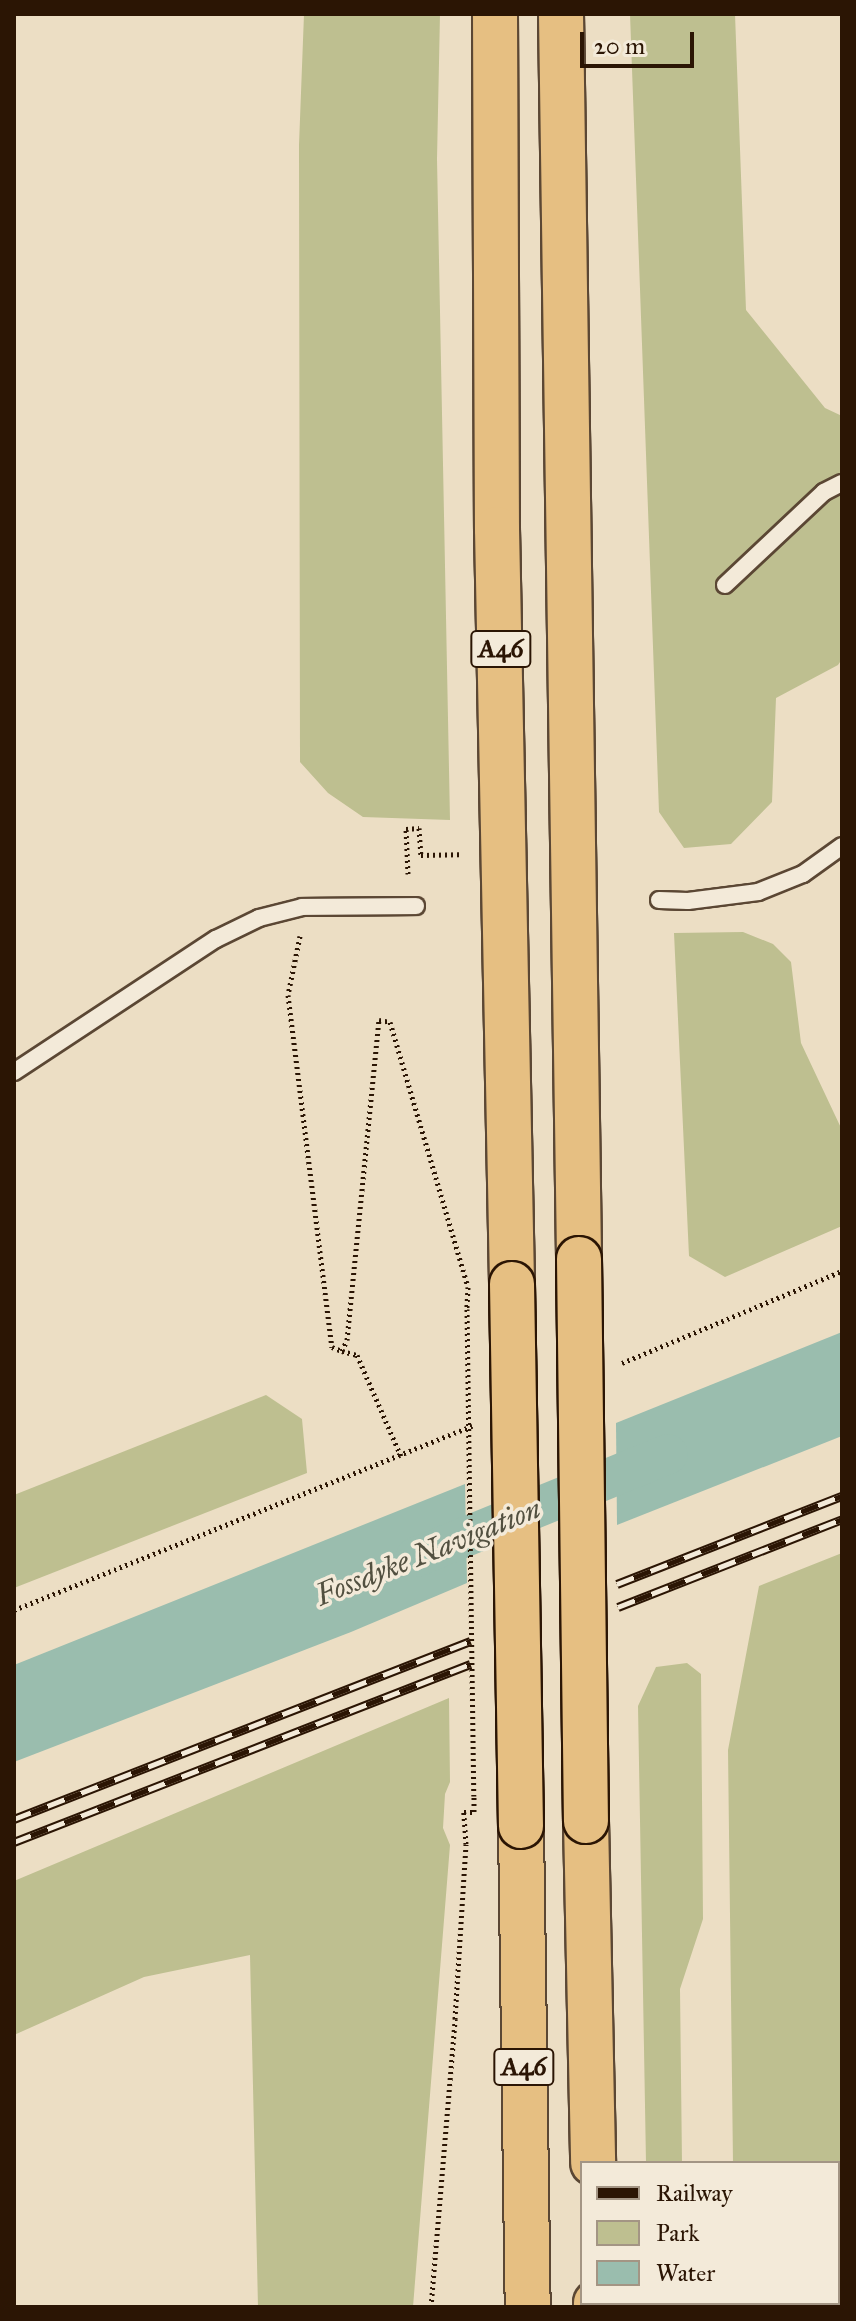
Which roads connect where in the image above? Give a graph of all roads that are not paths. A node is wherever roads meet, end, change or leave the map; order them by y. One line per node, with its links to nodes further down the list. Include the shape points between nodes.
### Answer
1 (495, 14): 10 (highway, A46, bridge, via 497,529)
2 (561, 14): 9 (highway, A46, bridge)
3 (842, 483): 4 (lane, via 824,492)
4 (725, 585)
5 (842, 846): 6 (lane, via 803,874 758,892)
6 (659, 900)
7 (416, 906): 8 (lane, via 302,907 259,918 216,939)
8 (14, 1072)
9 (593, 2161)
10 (528, 2307)

